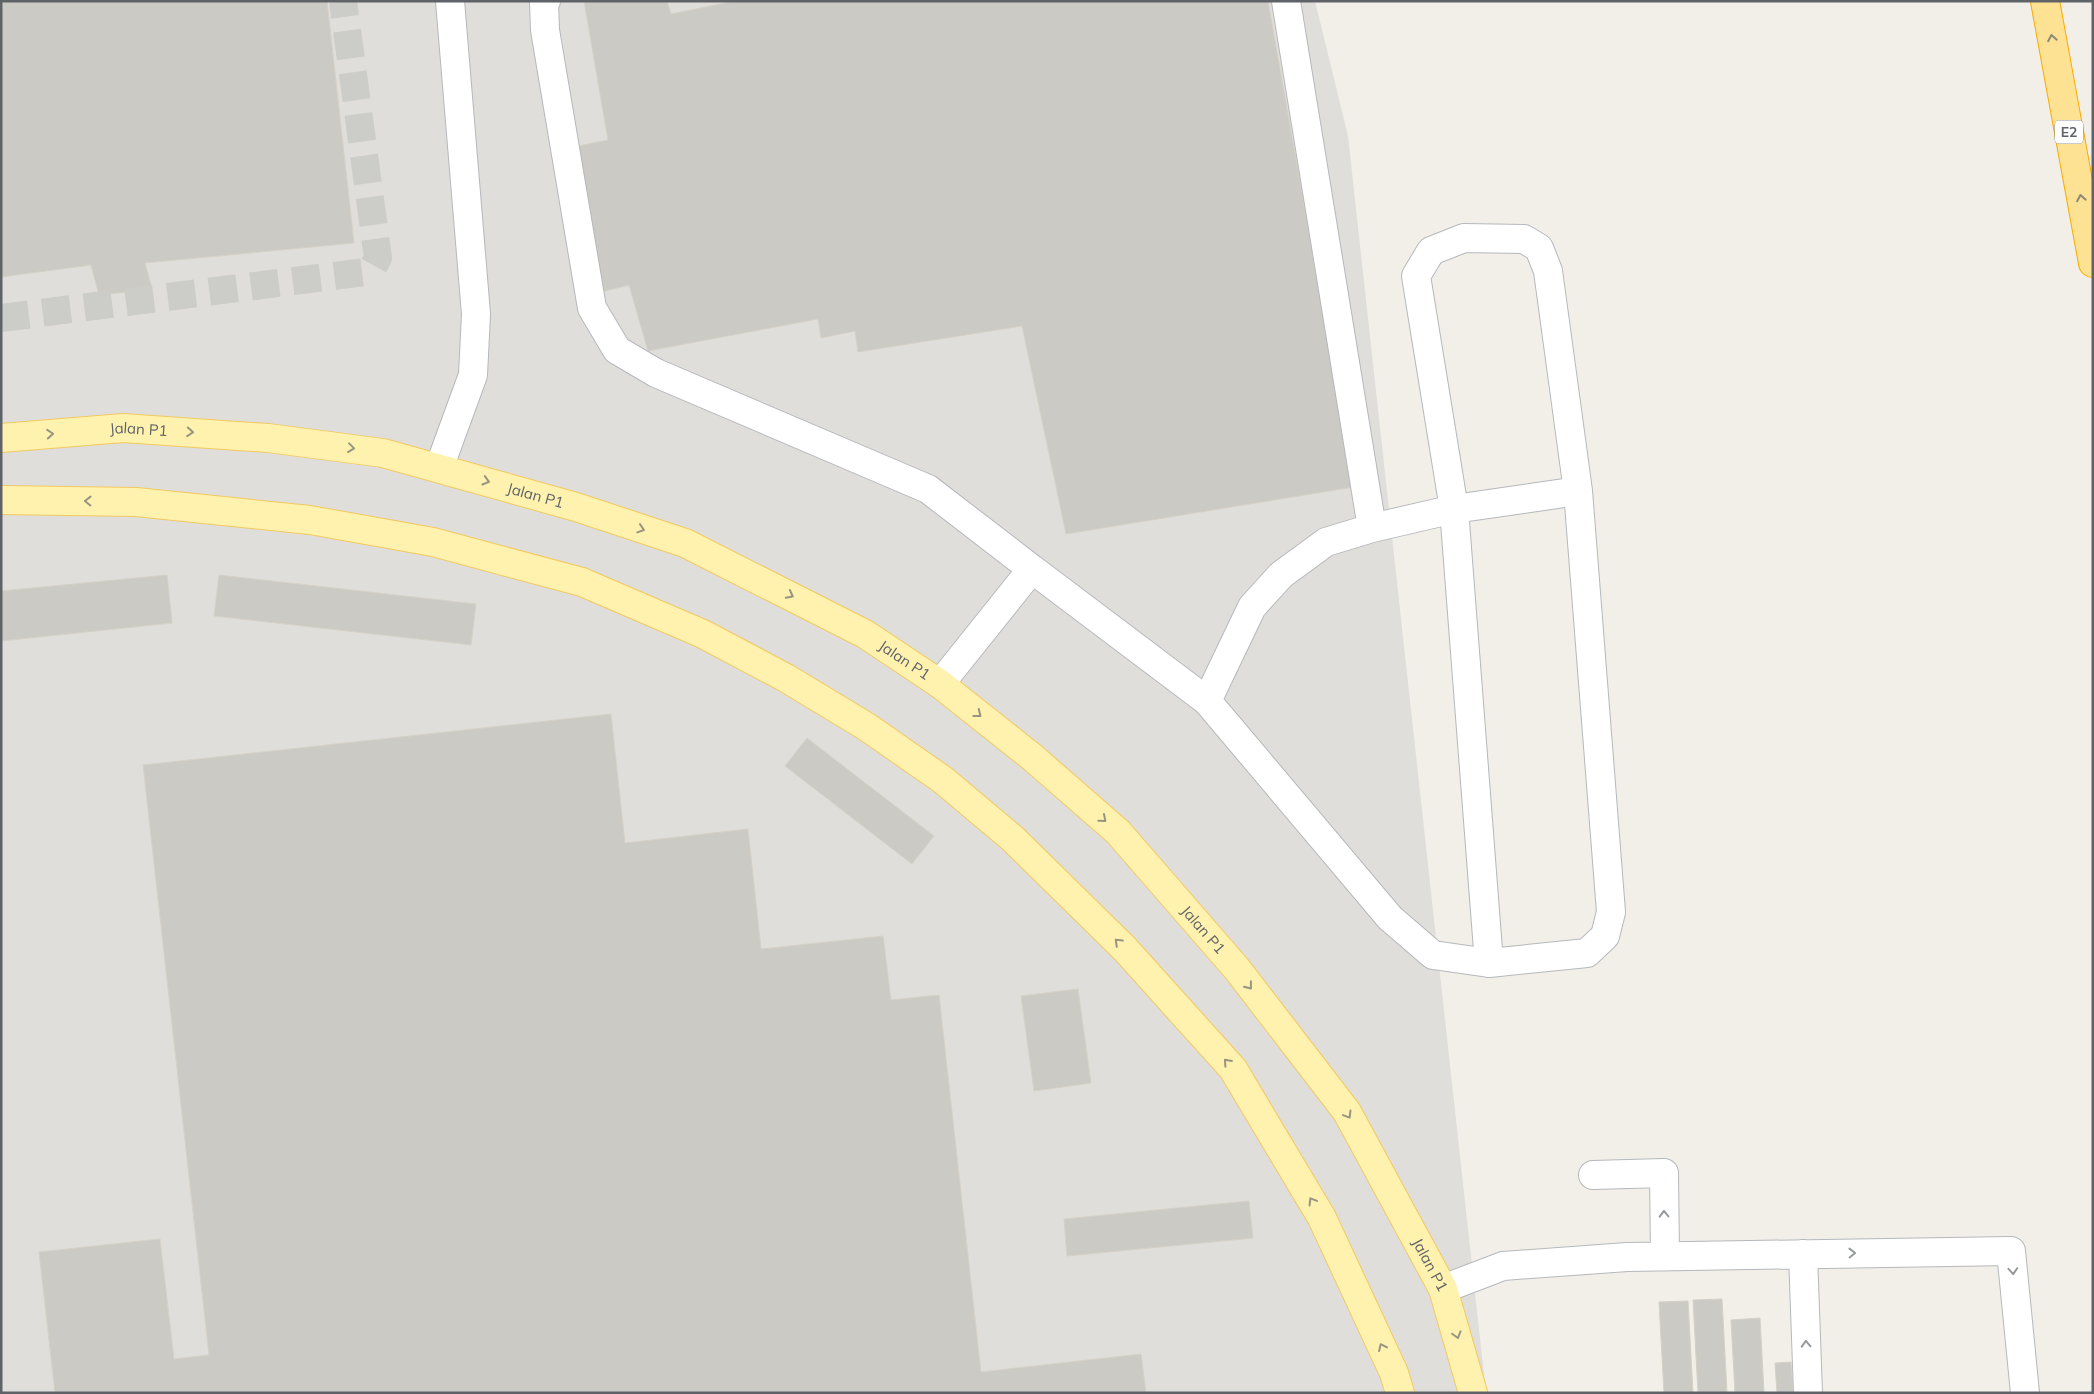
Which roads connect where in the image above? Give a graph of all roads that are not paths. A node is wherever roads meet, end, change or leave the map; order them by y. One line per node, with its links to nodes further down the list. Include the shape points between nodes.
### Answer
1 (450, 1): 7 (street, via 476,314 476,351 473,375)
2 (546, 1): 12 (street, via 545,30 592,308 618,350 656,374 928,489)
3 (1286, 1): 11 (street)
4 (2046, 1): 5 (highway, E2, one-way to 4)
5 (2093, 263)
6 (1, 438): 7 (main road, Jalan P1, one-way to 7, via 124,428 268,438 383,453)
7 (439, 468): 13 (main road, Jalan P1, one-way to 13, via 576,507 685,543 866,634)
8 (1578, 491): 10 (street); 10 (street, via 1548,271 1539,248 1524,239 1464,238 1430,251 1416,276); 15 (street, via 1611,912 1604,936 1587,953)
9 (1, 500): 20 (main road, one-way to 9, via 1394,1373 1322,1218 1233,1069 1125,949 1012,838 943,780 867,727 786,678 686,626 582,582 452,547 310,520 136,502)
10 (1454, 509): 11 (street); 15 (street)
11 (1372, 528): 14 (street, via 1326,542 1281,575 1252,607)
12 (1032, 569): 13 (street); 14 (street)
13 (940, 684): 19 (main road, Jalan P1, one-way to 19, via 1032,757 1118,832 1237,969 1347,1112)
14 (1207, 701): 15 (street, via 1390,918 1433,956)
15 (1489, 963)
16 (1593, 1175): 18 (street, one-way to 16, via 1664,1173)
17 (1803, 1254): 18 (street); 22 (street, one-way to 17); 23 (street, one-way to 23, via 2011,1251)
18 (1665, 1256): 19 (street, via 1503,1266)
19 (1443, 1289): 21 (main road, Jalan P1, one-way to 21)
20 (1400, 1393)
21 (1473, 1393)
22 (1808, 1393)
23 (2025, 1393)

